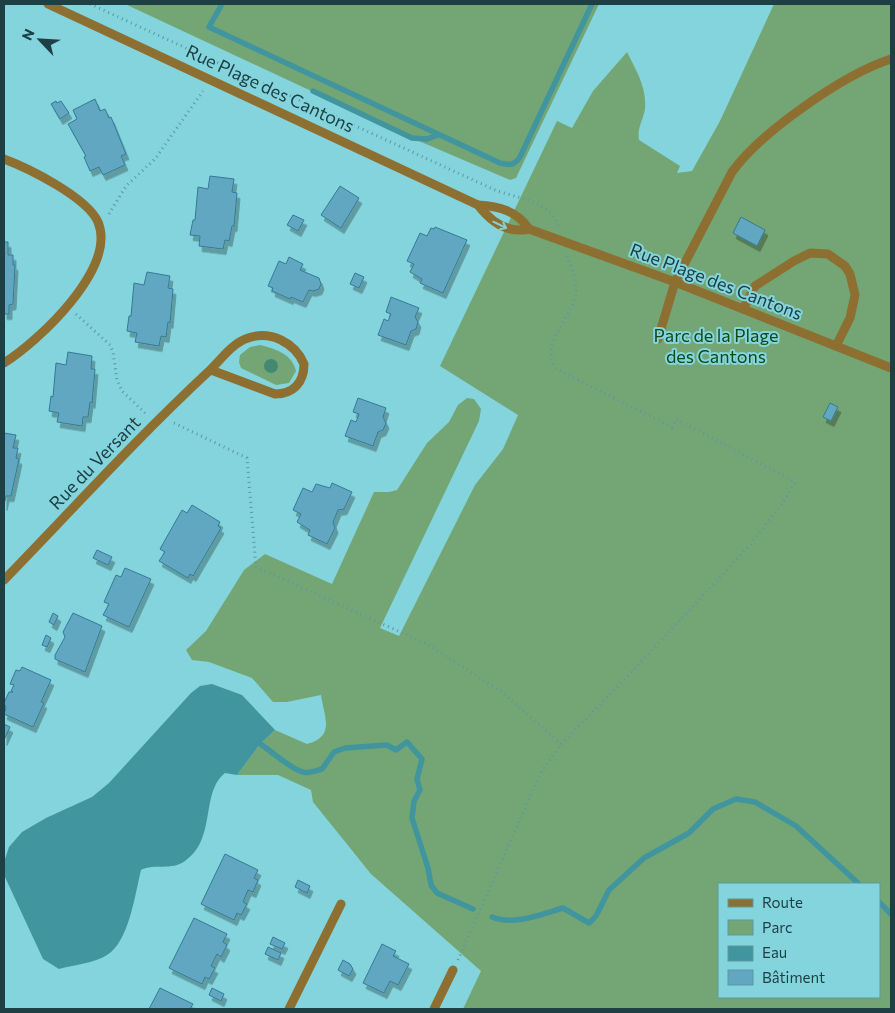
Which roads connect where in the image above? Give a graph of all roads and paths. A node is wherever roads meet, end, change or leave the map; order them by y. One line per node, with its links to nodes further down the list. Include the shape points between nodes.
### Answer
1 (48, 4): 4 (street, Rue Plage des Cantons)
2 (90, 4): 9 (path, via 495,190 546,209 556,218)
3 (891, 59): 10 (street, via 848,77 748,151 732,172)
4 (212, 79): 6 (street, Rue Plage des Cantons); 7 (path, via 155,159 126,186 111,213)
5 (4, 159): 7 (street, via 75,197)
6 (478, 205): 8 (street, Rue Plage des Cantons, via 506,210 522,218); 8 (street, Rue Plage des Cantons, one-way to 8, via 489,219 507,228 516,232)
7 (97, 220): 11 (street, via 101,239 98,258)
8 (529, 229): 9 (street, Rue Plage des Cantons)
9 (563, 243): 10 (street, Rue Plage des Cantons); 20 (path, via 576,290 572,306 552,345 550,359 553,365 672,427 676,419 795,482 750,545)
10 (675, 282): 12 (street, Rue Plage des Cantons); 13 (street)
11 (67, 305): 15 (street, via 30,343); 18 (path, via 110,345 122,391 149,416)
12 (743, 309): 14 (street, Rue Plage des Cantons); 14 (street, via 755,286 810,253 828,254 845,266 855,295 850,318)
13 (658, 339)
14 (836, 346): 16 (street, Rue Plage des Cantons)
15 (4, 363)
16 (891, 368)
17 (211, 370): 17 (street, Rue du Versant, via 239,342 257,336 273,337 287,343 304,364 297,387 283,394 269,392); 18 (street, Rue du Versant)
18 (160, 420): 19 (street, Rue du Versant); 20 (path, via 172,422 247,458 256,567 427,644 502,693)
19 (4, 580)
20 (560, 744): 22 (path, via 540,774)
21 (341, 904): 23 (street)
22 (454, 970): 24 (street)
23 (289, 1009)
24 (434, 1009)

